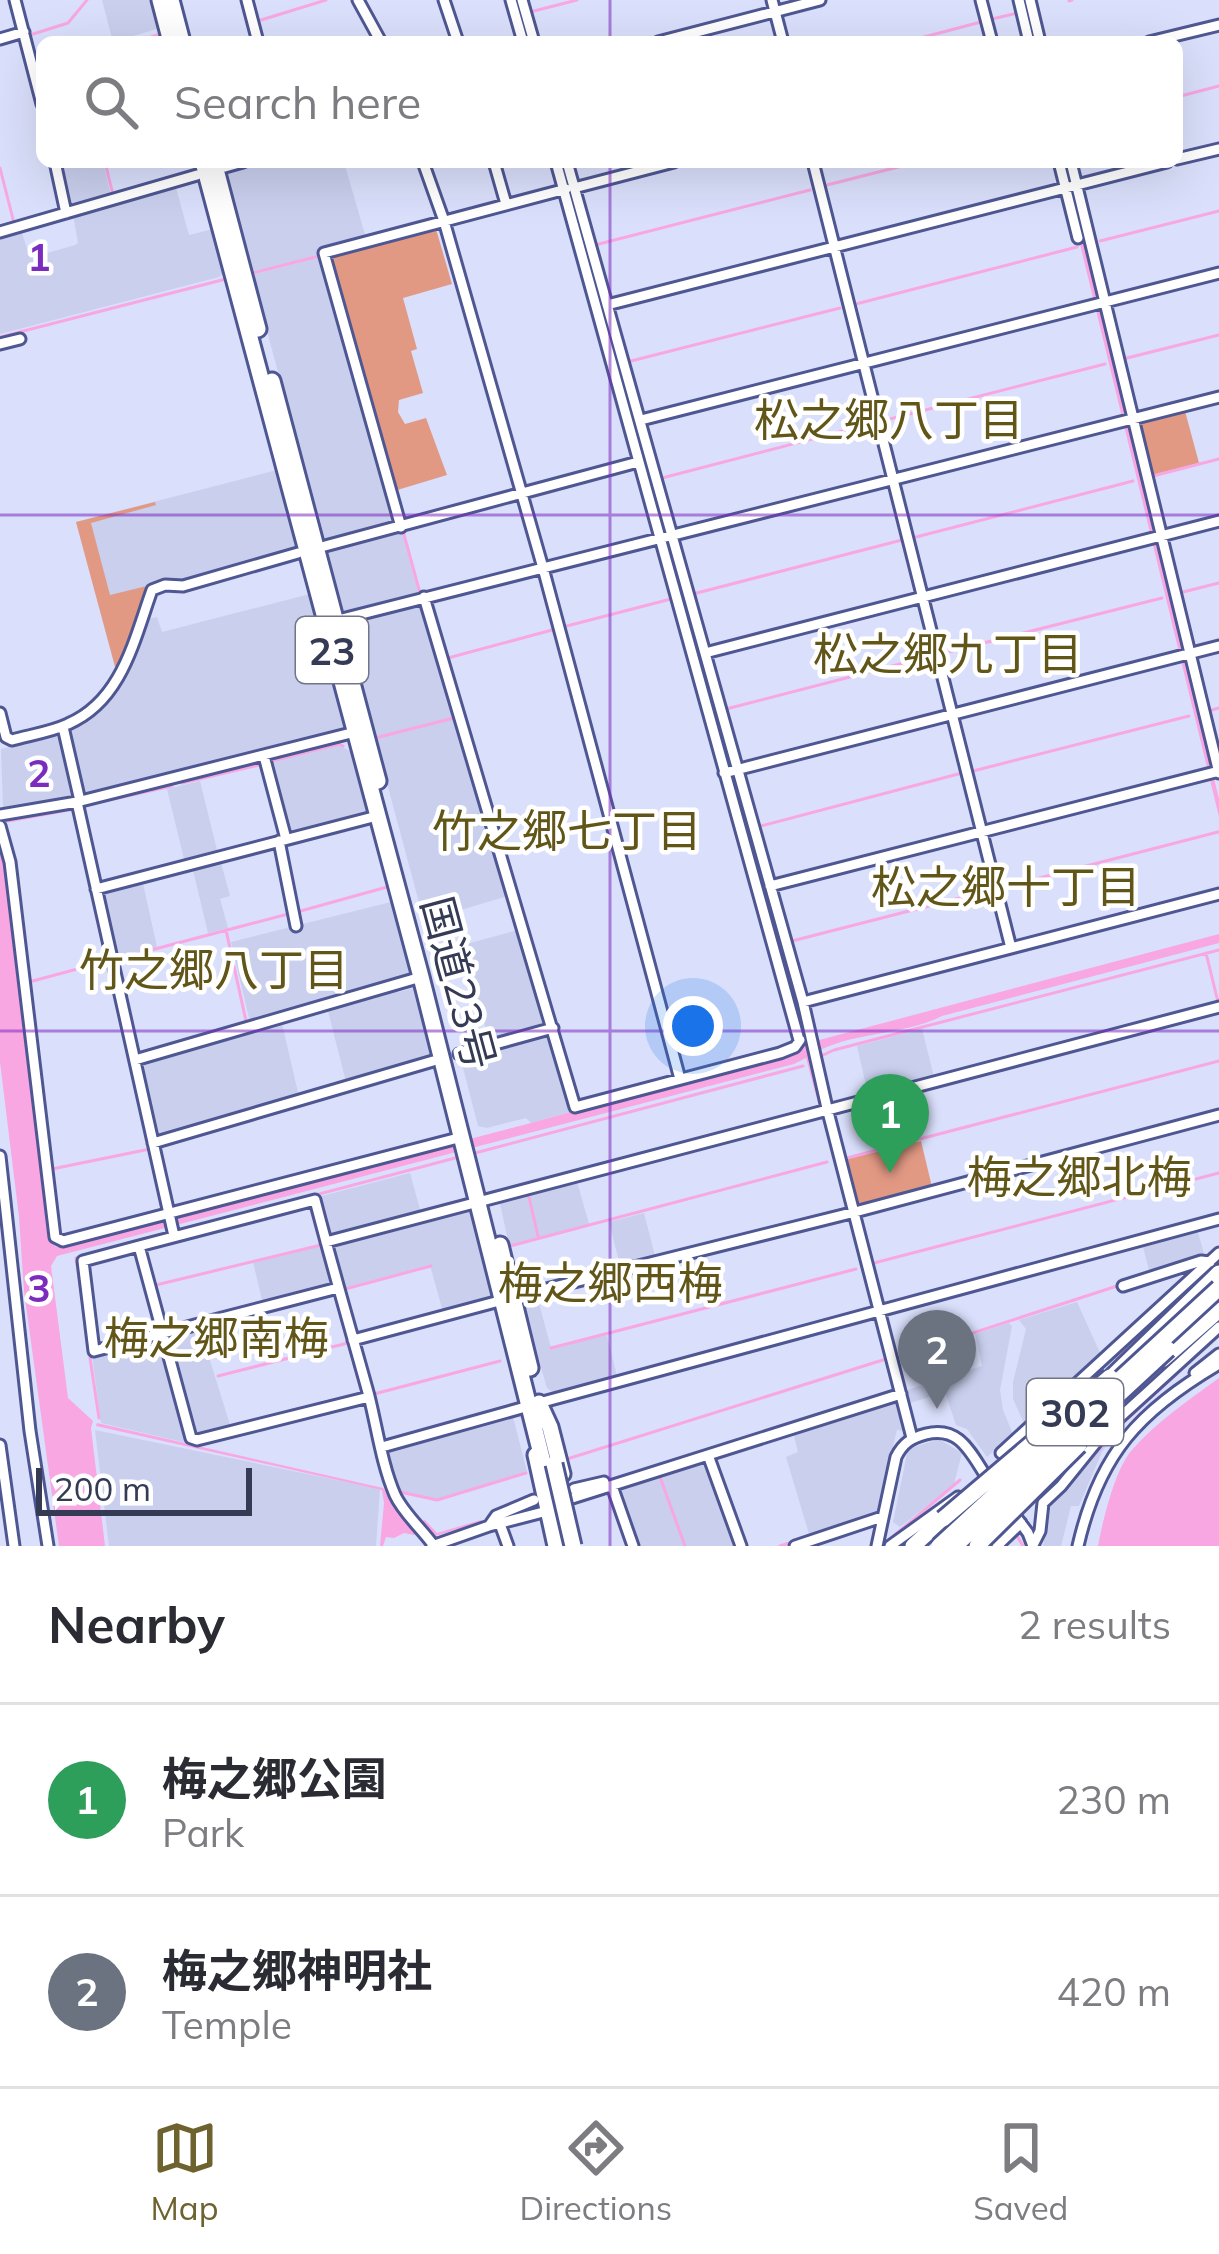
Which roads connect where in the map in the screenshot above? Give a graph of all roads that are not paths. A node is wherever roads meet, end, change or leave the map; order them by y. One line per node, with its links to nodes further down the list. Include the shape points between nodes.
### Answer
1 (15, 0): 15 (street)
2 (160, 0): 16 (highway)
3 (171, 0): 17 (highway)
4 (247, 0): 18 (street)
5 (358, 0): 19 (street)
6 (444, 0): 20 (street)
7 (512, 0): 21 (street)
8 (522, 0): 22 (street)
9 (820, 0): 13 (street)
10 (981, 0): 25 (street)
11 (1019, 0): 26 (street)
12 (1030, 0): 27 (street)
13 (774, 6): 23 (street); 24 (street)
14 (1219, 25): 28 (street)
15 (24, 32): 29 (street); 30 (street)
16 (170, 36)
17 (172, 36)
18 (257, 36)
19 (378, 36)
20 (456, 36)
21 (521, 36)
22 (532, 36)
23 (677, 36)
24 (782, 36)
25 (990, 36)
26 (1028, 36)
27 (1039, 36)
28 (1174, 36)
29 (0, 39)
30 (36, 63)
31 (1219, 149): 32 (street)
32 (1183, 158)
33 (56, 168): 48 (street)
34 (203, 168): 48 (street)
35 (213, 168): 75 (highway, 国道23号 / 23)
36 (425, 168): 49 (street)
37 (496, 168): 47 (street)
38 (559, 168): 46 (street)
39 (568, 168): 46 (street)
40 (650, 168): 46 (street)
41 (814, 168): 52 (street)
42 (1062, 168): 45 (street)
43 (1071, 168): 45 (street)
44 (1143, 168): 45 (street)
45 (1071, 186): 51 (street); 52 (street); 54 (street)
46 (570, 188): 47 (street); 55 (street); 62 (street)
47 (506, 204): 49 (street)
48 (66, 213): 50 (street)
49 (444, 221): 64 (street); 66 (street, via 323,254)
50 (0, 232)
51 (1078, 238)
52 (834, 247): 55 (street); 58 (street)
53 (1219, 273): 54 (street)
54 (1100, 303): 58 (street); 61 (street)
55 (608, 304): 60 (street)
56 (20, 339): 57 (street)
57 (0, 344)
58 (864, 363): 60 (street); 63 (street)
59 (1219, 397): 61 (street)
60 (640, 419): 68 (street)
61 (1128, 420): 63 (street); 67 (street)
62 (638, 462): 64 (street); 69 (street)
63 (895, 480): 68 (street); 73 (street)
64 (521, 494): 66 (street); 72 (street)
65 (1219, 521): 67 (street)
66 (400, 527): 70 (street)
67 (1157, 536): 73 (street); 78 (street)
68 (672, 537): 69 (street); 77 (street)
69 (659, 541): 72 (street); 88 (street)
70 (325, 546)
71 (298, 553): 81 (street, via 152,590 116,684)
72 (543, 568): 74 (street); 108 (street)
73 (923, 596): 77 (street); 80 (street)
74 (424, 597): 75 (street); 103 (street)
75 (331, 622): 82 (highway, 国道23号 / 23)
76 (1219, 646): 78 (street)
77 (705, 653): 86 (street)
78 (1185, 655): 80 (street); 87 (street)
79 (0, 713): 83 (street)
80 (953, 714): 86 (street); 93 (street)
81 (63, 727): 83 (street); 89 (street)
82 (359, 731): 85 (street); 91 (highway, 国道23号 / 23); 111 (highway, 国道23号 / 23)
83 (12, 740): 84 (street)
84 (0, 744)
85 (264, 756): 89 (street); 94 (street)
86 (737, 770): 88 (street); 95 (street)
87 (1216, 772): 93 (street)
88 (724, 773): 104 (street)
89 (78, 801): 90 (street); 96 (street)
90 (0, 815)
91 (377, 816): 94 (street); 100 (highway, 国道23号 / 23)
92 (0, 826): 116 (street, via 56,1237)
93 (982, 831): 95 (street); 99 (street)
94 (282, 840): 96 (street); 98 (street)
95 (770, 886): 101 (street)
96 (97, 889): 106 (street)
97 (1219, 894): 99 (street)
98 (296, 926)
99 (1011, 948): 101 (street)
100 (421, 977): 106 (street); 111 (highway, 国道23号 / 23)
101 (803, 1001): 104 (street)
102 (1219, 1006): 109 (street)
103 (553, 1028): 105 (street); 108 (street, via 575,1107)
104 (807, 1039): 108 (street); 109 (street)
105 (459, 1054)
106 (135, 1060): 112 (street)
107 (433, 1061): 112 (street)
108 (680, 1078)
109 (823, 1109): 114 (street); 115 (street)
110 (1219, 1115): 115 (street)
111 (465, 1137): 114 (highway, 国道23号 / 23); 116 (street)
112 (153, 1143): 116 (street)
113 (0, 1156): 122 (street)
114 (483, 1200): 119 (street); 126 (highway, 国道23号 / 23)
115 (851, 1213): 126 (street); 128 (street)
116 (169, 1214): 118 (street)
117 (1219, 1219): 128 (street)
118 (173, 1233): 119 (street, via 315,1200); 120 (street)
119 (326, 1242): 124 (street)
120 (140, 1246): 131 (street); 131 (street, via 83,1261 94,1351)
121 (1216, 1263): 123 (street); 139 (street); 143 (highway, 302)
122 (6, 1277): 158 (street)
123 (1123, 1286)
124 (338, 1288): 131 (street); 132 (street)
125 (1219, 1288): 130 (highway, bridge)
126 (508, 1299): 132 (street); 138 (highway, 国道23号 / 23)
127 (1219, 1306): 130 (highway); 150 (highway, 302)
128 (876, 1310): 136 (street); 138 (street)
129 (1219, 1327): 156 (street, via 1107,1430 1043,1503)
130 (1179, 1332): 168 (highway, bridge, via 1088,1393); 170 (highway, bridge); 171 (highway, bridge); 172 (highway, bridge, via 1132,1394)
131 (164, 1334): 137 (street, via 190,1438)
132 (353, 1340): 137 (street)
133 (1219, 1354): 135 (street)
134 (1219, 1364): 135 (street)
135 (1178, 1388): 174 (street, via 1116,1453 1092,1493)
136 (901, 1394): 140 (street); 145 (street)
137 (369, 1397): 142 (street)
138 (534, 1405): 142 (street); 146 (highway, 国道23号 / 23); 149 (highway, via 550,1427); 151 (highway)
139 (1038, 1417): 143 (street); 144 (street)
140 (912, 1438): 147 (street, via 952,1433); 153 (street, via 896,1457)
141 (0, 1444): 152 (street)
142 (382, 1447): 159 (street, via 394,1492)
143 (1037, 1447): 147 (highway, 302)
144 (1001, 1453)
145 (708, 1455): 148 (street); 164 (street)
146 (549, 1465): 161 (highway, 国道23号 / 23); 162 (highway, 国道23号 / 23, bridge)
147 (990, 1482): 150 (street); 167 (street); 169 (highway, 302)
148 (616, 1484): 149 (street); 163 (street)
149 (571, 1494): 162 (highway)
150 (1006, 1503): 154 (street); 171 (highway, 302)
151 (540, 1506): 155 (street); 155 (street, via 496,1516); 161 (highway)
152 (5, 1509): 157 (street)
153 (882, 1517): 165 (street); 166 (street)
154 (1021, 1523): 156 (street); 173 (street)
155 (495, 1525): 159 (street); 160 (street)
156 (1033, 1545)
157 (14, 1546)
158 (48, 1546)
159 (433, 1546)
160 (508, 1546)
161 (559, 1546)
162 (577, 1546)
163 (633, 1546)
164 (741, 1546)
165 (795, 1546)
166 (877, 1546)
167 (890, 1546)
168 (913, 1546)
169 (928, 1546)
170 (939, 1546)
171 (957, 1546)
172 (977, 1546)
173 (997, 1546)
174 (1078, 1546)

